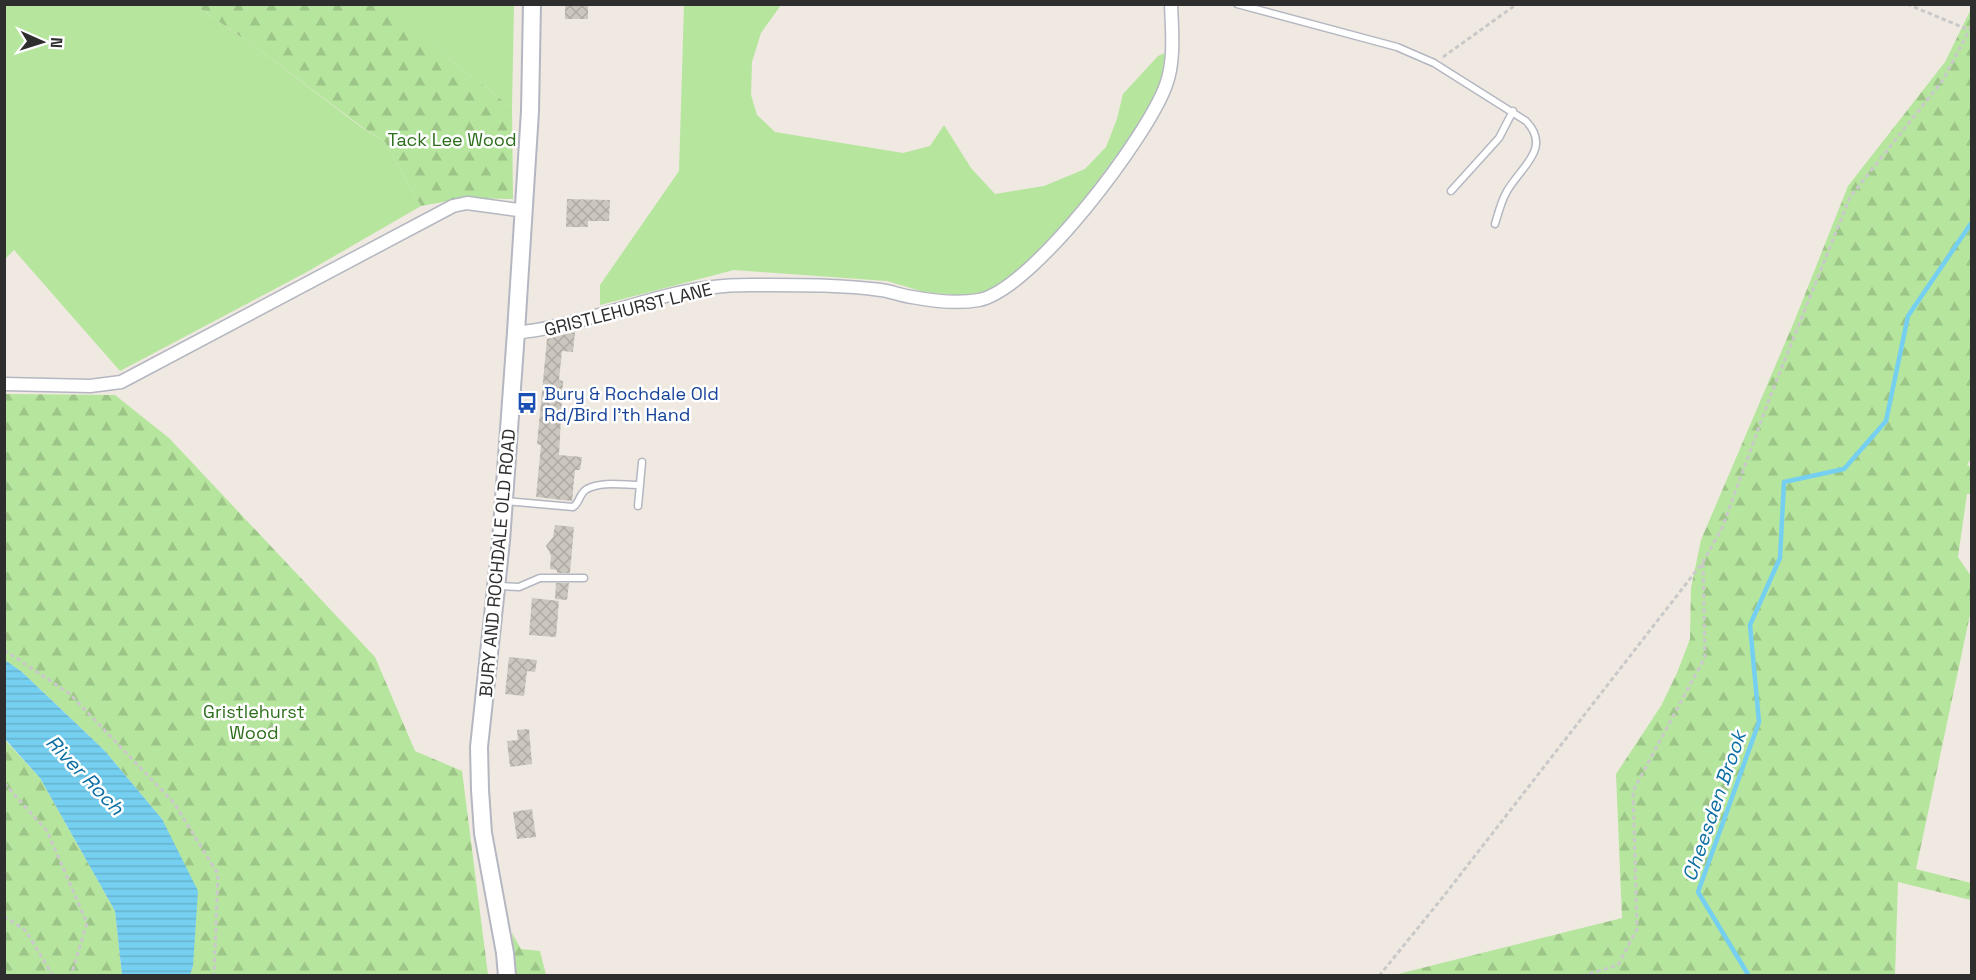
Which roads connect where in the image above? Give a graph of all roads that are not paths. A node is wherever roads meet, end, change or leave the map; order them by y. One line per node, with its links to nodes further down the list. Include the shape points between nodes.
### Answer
1 (532, 4): 6 (main road, BURY AND ROCHDALE OLD ROAD)
2 (1171, 4): 8 (street, GRISTLEHURST LANE, via 1168,82 1160,100 1109,178 1063,235 992,296 960,301 825,284 716,286 605,315)
3 (1237, 4): 4 (lane, via 1397,47 1434,63)
4 (1513, 111): 5 (lane, via 1498,138); 7 (lane, via 1532,127 1537,144 1505,193)
5 (1451, 191)
6 (525, 211): 8 (main road, BURY AND ROCHDALE OLD ROAD); 9 (street, via 467,203 453,206 121,382 90,386)
7 (1495, 224)
8 (516, 332): 12 (main road, BURY AND ROCHDALE OLD ROAD)
9 (4, 384)
10 (642, 462): 11 (lane)
11 (640, 485): 12 (lane, via 596,485 586,489 573,507); 13 (lane)
12 (504, 501): 15 (main road, BURY AND ROCHDALE OLD ROAD)
13 (638, 506)
14 (584, 578): 15 (lane, via 540,578 519,587)
15 (496, 586): 16 (main road, BURY AND ROCHDALE OLD ROAD, via 479,747 480,790 483,833)
16 (507, 975)

